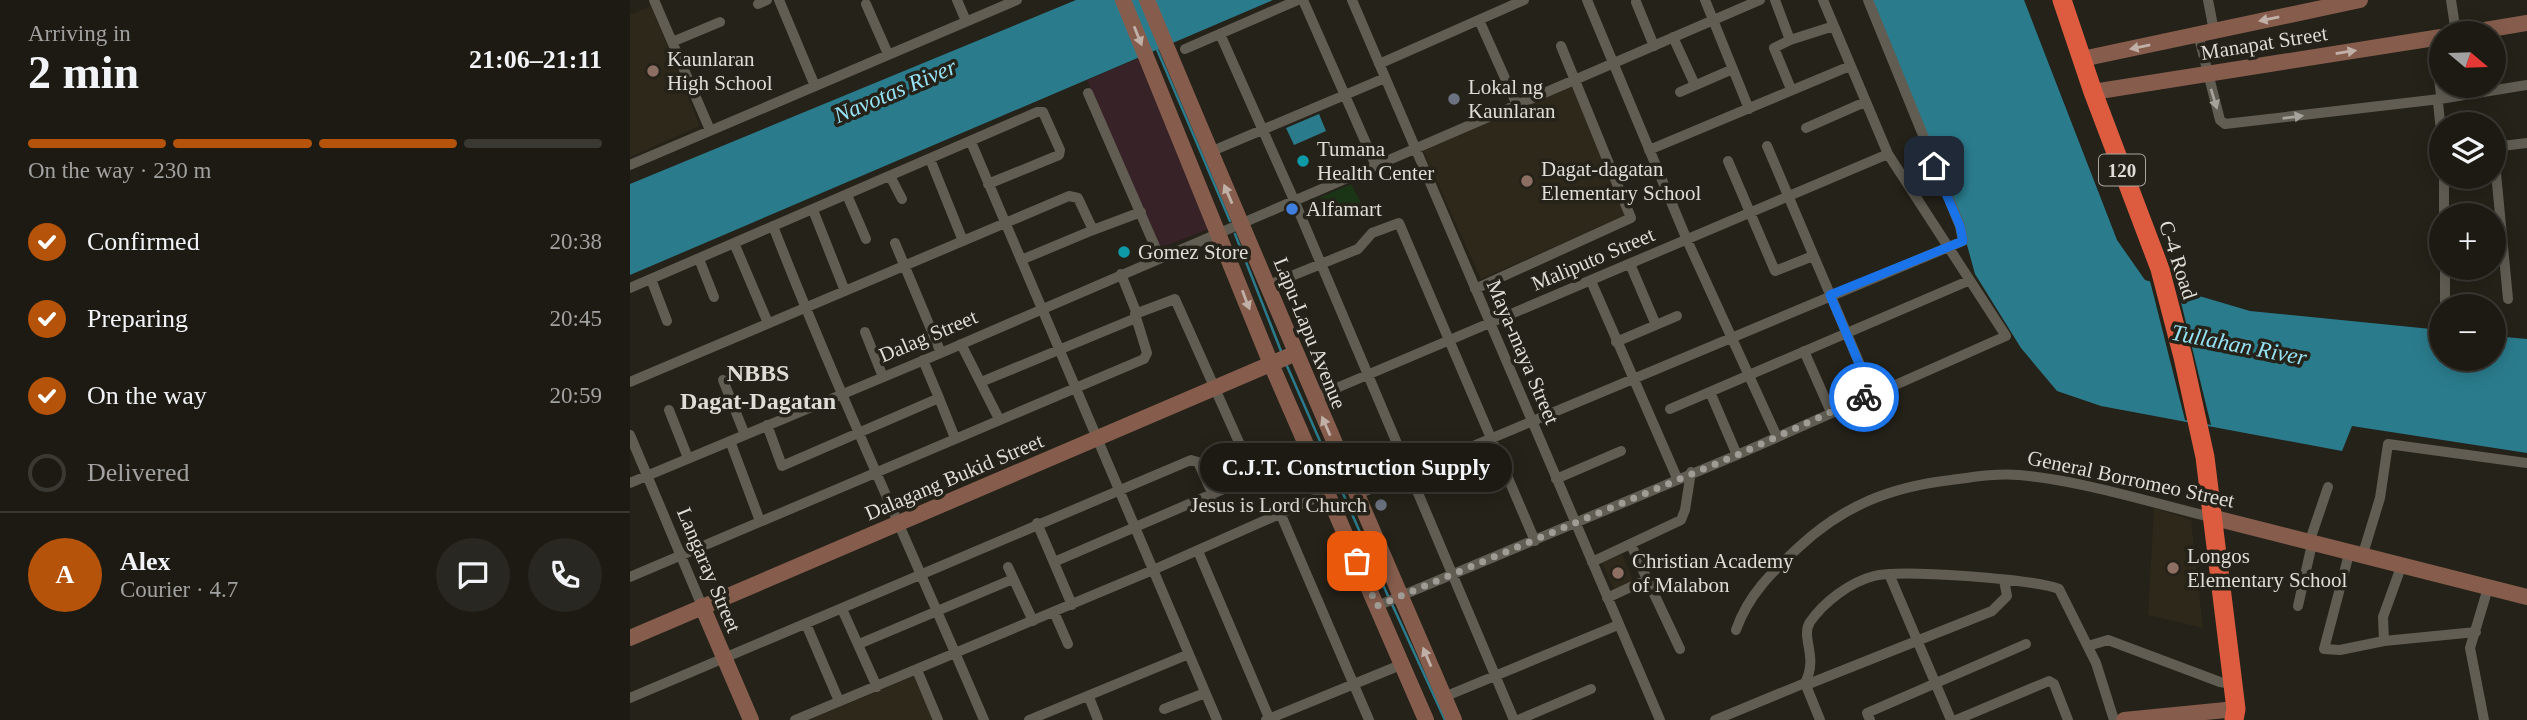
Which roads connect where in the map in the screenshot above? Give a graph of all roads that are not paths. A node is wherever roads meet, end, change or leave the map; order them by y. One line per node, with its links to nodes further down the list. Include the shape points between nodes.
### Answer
1 (654, 0): 36 (street)
2 (779, 0): 51 (street)
3 (957, 0): 25 (street)
4 (1017, 0): 25 (street)
5 (1123, 0): 91 (main road, Lapu-Lapu Avenue, one-way to 91)
6 (1147, 0): 71 (main road, Lapu-Lapu Avenue)
7 (1298, 0): 32 (street)
8 (1303, 0): 56 (street)
9 (1352, 0): 42 (street, Maya-maya Street)
10 (1524, 0): 23 (street)
11 (1587, 0): 43 (street)
12 (1705, 0): 24 (street)
13 (1760, 0): 24 (street, Dalag Street)
14 (1775, 0): 35 (street)
15 (1824, 0): 29 (street)
16 (1868, 0): 97 (street, via 1960,226 1963,241)
17 (2062, 0): 41 (highway, C-4 Road / 120)
18 (2208, 0): 31 (street)
19 (2360, 0): 31 (main road, one-way to 31)
20 (2451, 0): 26 (street)
21 (1636, 2): 38 (street)
22 (866, 4): 40 (street)
23 (1479, 20): 42 (street); 59 (street)
24 (1713, 20): 33 (street, Dalag Street); 45 (street)
25 (966, 21): 40 (street)
26 (2454, 21)
27 (720, 22): 36 (street)
28 (2527, 23): 30 (main road)
29 (1834, 26): 35 (street); 44 (street)
30 (2506, 26)
31 (2206, 33): 41 (main road, one-way to 41); 46 (street)
32 (1220, 34): 39 (street); 64 (street)
33 (1674, 37): 38 (street, Dalag Street); 49 (street)
34 (2429, 39): 46 (main road, Manapat Street, one-way to 34)
35 (1790, 40): 52 (street, via 1774,48)
36 (672, 42): 63 (street)
37 (1561, 46): 48 (street)
38 (1654, 46): 43 (street, Dalag Street)
39 (1185, 49)
40 (887, 54): 51 (street)
41 (2082, 59): 54 (highway, C-4 Road / 120)
42 (1379, 64): 47 (street, Maya-maya Street)
43 (1613, 64): 48 (street, Dalag Street); 70 (street)
44 (1850, 66): 52 (street); 58 (street)
45 (1733, 69): 49 (street); 60 (street)
46 (2206, 73): 54 (main road, Manapat Street); 57 (street, one-way to 57, via 2225,124)
47 (1385, 78): 56 (street); 69 (street, Maya-maya Street)
48 (1576, 79): 59 (street, Dalag Street); 111 (street, via 1630,218)
49 (1695, 85): 53 (street)
50 (2527, 85): 57 (street)
51 (814, 86): 63 (street)
52 (1791, 89): 60 (street)
53 (1680, 92)
54 (2093, 92): 181 (highway, C-4 Road / 120, via 2160,269 2198,422)
55 (1088, 93): 85 (street)
56 (1346, 96): 64 (street); 76 (street)
57 (2440, 99): 61 (street)
58 (1865, 102): 62 (street); 72 (street)
59 (1517, 105): 69 (street, Dalag Street)
60 (1749, 109): 70 (street)
61 (2440, 112)
62 (1806, 128)
63 (710, 130): 75 (street)
64 (1262, 130): 71 (street); 83 (street)
65 (971, 142): 73 (street); 78 (street); 78 (street, via 1037,112 1043,113 1060,150 1059,155)
66 (2527, 143): 68 (street)
67 (1767, 146): 81 (street)
68 (2506, 147)
69 (1415, 149): 76 (street, Dalag Street); 111 (street, Maya-maya Street)
70 (1649, 150): 93 (street)
71 (1210, 152): 88 (main road, Lapu-Lapu Avenue, one-way to 71)
72 (1888, 154): 81 (street, Maliputo Street); 97 (street)
73 (930, 159): 77 (street); 94 (street)
74 (1728, 161): 86 (street)
75 (630, 164)
76 (1376, 166): 83 (street, Dalag Street)
77 (890, 176): 80 (street); 82 (street)
78 (988, 184): 87 (street)
79 (2498, 189): 115 (street)
80 (847, 195): 84 (street); 92 (street)
81 (1788, 196): 86 (street, Maliputo Street); 98 (street)
82 (902, 199)
83 (1294, 200): 88 (street, Dalag Street); 102 (street)
84 (813, 210): 89 (street); 112 (street)
85 (1141, 212): 90 (street); 99 (street)
86 (1749, 213): 93 (street, Maliputo Street); 98 (street, via 1775,272)
87 (1006, 224): 90 (street, via 1074,196); 94 (street); 101 (street)
88 (1240, 224): 91 (street, Dalag Street); 109 (main road, Lapu-Lapu Avenue)
89 (773, 226): 95 (street); 116 (street)
90 (1093, 230): 101 (street)
91 (1219, 233): 99 (street, Dalag Street); 135 (main road, Lapu-Lapu Avenue, one-way to 135)
92 (866, 239)
93 (1687, 240): 103 (street, Maliputo Street); 126 (street)
94 (963, 241): 104 (street)
95 (734, 243): 100 (street); 121 (street)
96 (895, 243): 104 (street)
97 (1945, 246): 108 (street); 113 (street)
98 (1813, 256): 113 (street)
99 (1160, 258): 105 (street, Dalag Street)
100 (699, 259): 106 (street); 114 (street)
101 (1021, 260): 117 (street)
102 (1319, 263): 109 (street); 127 (street, via 1355,251 1373,233 1399,223); 136 (street)
103 (1630, 264): 107 (street, Maliputo Street); 123 (street)
104 (905, 267): 112 (street); 132 (street)
105 (1121, 274): 117 (street, Dalag Street); 118 (street)
106 (651, 279): 110 (street); 120 (street)
107 (1591, 281): 122 (street, Maliputo Street); 128 (street)
108 (1968, 281): 125 (street); 147 (street, via 2006,336)
109 (1269, 285): 133 (main road, Lapu-Lapu Avenue)
110 (630, 288)
111 (1475, 289): 122 (street, Maya-maya Street)
112 (845, 291): 116 (street)
113 (1830, 295): 125 (street); 126 (street)
114 (714, 297)
115 (2508, 299)
116 (804, 307): 121 (street); 146 (street)
117 (1041, 307): 129 (street, Dalag Street); 130 (street)
118 (1137, 316): 130 (street); 143 (street, via 1146,357); 144 (street, via 1177,301)
119 (1677, 316): 123 (street)
120 (667, 321)
121 (768, 323): 141 (street)
122 (1490, 323): 127 (street, Maliputo Street); 154 (street, Maya-maya Street)
123 (1656, 325): 128 (street)
124 (865, 332): 138 (street)
125 (1847, 332): 131 (street); 147 (street)
126 (1730, 337): 137 (street); 139 (street)
127 (1448, 341): 136 (street, Maliputo Street); 161 (street)
128 (1616, 342): 139 (street)
129 (961, 344): 132 (street, Dalag Street); 142 (street)
130 (1059, 348): 142 (street); 143 (street)
131 (1804, 351): 137 (street); 152 (street)
132 (941, 353): 134 (street, Dalag Street)
133 (1294, 354): 135 (main road, Dalagang Bukid Street); 149 (main road, Lapu-Lapu Avenue)
134 (923, 360): 138 (street, Dalag Street); 148 (street)
135 (1271, 364): 144 (main road, Dalagang Bukid Street); 177 (main road, Lapu-Lapu Avenue)
136 (1367, 375): 149 (street, Maliputo Street); 170 (street)
137 (1747, 376): 145 (street); 159 (street)
138 (883, 377): 146 (street, Dalag Street)
139 (1632, 379): 154 (street); 172 (street)
140 (723, 380): 157 (street)
141 (630, 382)
142 (981, 382): 153 (street)
143 (1075, 386): 153 (street); 162 (street)
144 (1213, 390): 162 (main road, Dalagang Bukid Street); 178 (street, via 1254,475)
145 (1710, 392): 150 (street); 165 (street)
146 (841, 394): 155 (street, Dalag Street); 158 (street)
147 (1872, 394): 152 (street)
148 (939, 398): 158 (street); 160 (street)
149 (1313, 398): 179 (main road, Lapu-Lapu Avenue, one-way to 149)
150 (1670, 409)
151 (669, 410): 166 (street)
152 (1831, 412): 159 (street)
153 (999, 419): 160 (street)
154 (1532, 421): 161 (street); 173 (street, Maya-maya Street)
155 (767, 425): 157 (street, Dalag Street); 158 (street, via 782,466)
156 (630, 435): 171 (street, Langaray Street)
157 (745, 435): 163 (street, Dalag Street)
158 (858, 435): 168 (street)
159 (1777, 437): 165 (street)
160 (956, 438): 168 (street)
161 (1490, 438): 170 (street); 187 (street)
162 (1097, 439): 176 (street); 185 (main road, Dalagang Bukid Street)
163 (730, 441): 166 (street, Dalag Street); 182 (street)
164 (1620, 451): 173 (street)
165 (1737, 455): 169 (street)
166 (688, 458): 171 (street, Dalag Street)
167 (2527, 463): 192 (street, via 2388,444 2380,498)
168 (877, 471): 182 (street); 185 (street)
169 (1691, 472): 172 (street); 189 (street, via 1681,520)
170 (1409, 474): 179 (street); 200 (street)
171 (646, 476): 174 (street, Dalag Street); 191 (street, Langaray Street)
172 (1677, 478): 184 (street)
173 (1556, 479): 184 (street, Maya-maya Street)
174 (630, 483)
175 (2328, 487): 188 (street)
176 (1119, 490): 178 (street, via 1191,460 1198,462); 183 (street); 186 (street)
177 (1327, 493): 180 (street); 208 (main road, Lapu-Lapu Avenue)
178 (1213, 495): 186 (street)
179 (1356, 495): 208 (main road, Lapu-Lapu Avenue)
180 (1281, 514): 190 (street); 236 (street)
181 (2211, 517): 188 (main road, General Borromeo Street); 218 (street, General Borromeo Street, via 2019,475 1966,478 1886,492 1843,511 1819,528 1770,574 1744,606); 235 (highway, C-4 Road / 120)
182 (760, 521): 191 (street)
183 (1037, 523): 193 (street); 198 (street)
184 (1575, 523): 187 (street); 194 (street, Maya-maya Street)
185 (898, 524): 198 (street); 210 (main road, Dalagang Bukid Street)
186 (1136, 529): 193 (street); 197 (street)
187 (1535, 541): 200 (street)
188 (2311, 543): 192 (main road, General Borromeo Street); 211 (street)
189 (1632, 544): 194 (street); 203 (street)
190 (1198, 551): 197 (street); 254 (street)
191 (680, 555): 201 (street); 210 (street, Langaray Street)
192 (2356, 556): 196 (main road, General Borromeo Street); 221 (street, via 2324,649)
193 (1054, 562): 209 (street)
194 (1592, 562): 206 (street, Maya-maya Street)
195 (1008, 567): 202 (street)
196 (2401, 567): 205 (main road, General Borromeo Street); 221 (street, via 2383,617)
197 (1153, 570): 209 (street); 229 (street)
198 (922, 574): 212 (street); 213 (street)
199 (1889, 574): 204 (street); 222 (street); 234 (street, via 1850,586 1811,622 1806,631 1812,670)
200 (1453, 576): 208 (street); 233 (street)
201 (630, 577)
202 (1013, 579): 213 (street); 215 (street)
203 (1648, 579): 206 (street); 227 (street)
204 (2004, 580): 222 (street, via 2007,596 1992,611); 226 (street, via 2059,590)
205 (2488, 588): 207 (main road, General Borromeo Street); 219 (street)
206 (1607, 597): 217 (street, Maya-maya Street)
207 (2527, 597)
208 (1389, 601): 231 (main road, Lapu-Lapu Avenue); 242 (main road, Lapu-Lapu Avenue, one-way to 208)
209 (1072, 604): 214 (street)
210 (702, 606): 220 (main road, Dalagang Bukid Street); 230 (main road, Langaray Street)
211 (2298, 606)
212 (842, 609): 216 (street); 223 (street)
213 (939, 612): 223 (street); 228 (street)
214 (1054, 612): 215 (street); 224 (street)
215 (1033, 621): 228 (street)
216 (806, 625): 230 (street); 244 (street)
217 (1618, 625): 233 (street); 259 (street, Maya-maya Street)
218 (1736, 630)
219 (2476, 632): 221 (street); 268 (street, via 2470,656)
220 (630, 638)
221 (2384, 641)
222 (1918, 642): 234 (street); 237 (street)
223 (859, 643): 238 (street)
224 (1068, 644)
225 (2026, 644): 237 (street)
226 (2088, 646): 235 (street, via 2108,640); 265 (street)
227 (1680, 649)
228 (956, 653): 232 (street); 250 (street)
229 (1189, 654): 240 (street); 241 (street)
230 (723, 657): 243 (street); 247 (main road, Langaray Street)
231 (1403, 664): 236 (street); 256 (main road, Lapu-Lapu Avenue)
232 (917, 670): 238 (street); 249 (street)
233 (1496, 678): 242 (street); 258 (street)
234 (1806, 684): 260 (street); 261 (street)
235 (2232, 684): 246 (highway, C-4 Road / 120)
236 (1354, 685): 254 (street); 255 (street)
237 (1937, 685): 262 (street, via 1867,713); 263 (street)
238 (877, 687): 244 (street)
239 (1591, 689): 258 (street)
240 (1205, 693): 245 (street); 253 (street)
241 (1089, 696): 251 (street); 252 (street)
242 (1444, 697): 257 (main road, Lapu-Lapu Avenue)
243 (630, 698)
244 (839, 701): 248 (street)
245 (1164, 709)
246 (2238, 716): 267 (main road)
247 (751, 720)
248 (795, 720)
249 (938, 720)
250 (984, 720)
251 (1029, 720)
252 (1098, 720)
253 (1217, 720)
254 (1269, 720)
255 (1369, 720)
256 (1426, 720)
257 (1454, 720)
258 (1516, 720)
259 (1660, 720)
260 (1715, 720)
261 (1819, 720)
262 (1870, 720)
263 (1953, 720): 264 (street, via 2049,681)
264 (2068, 720)
265 (2114, 720)
266 (2124, 720): 267 (main road)
267 (2130, 720)
268 (2483, 720)

